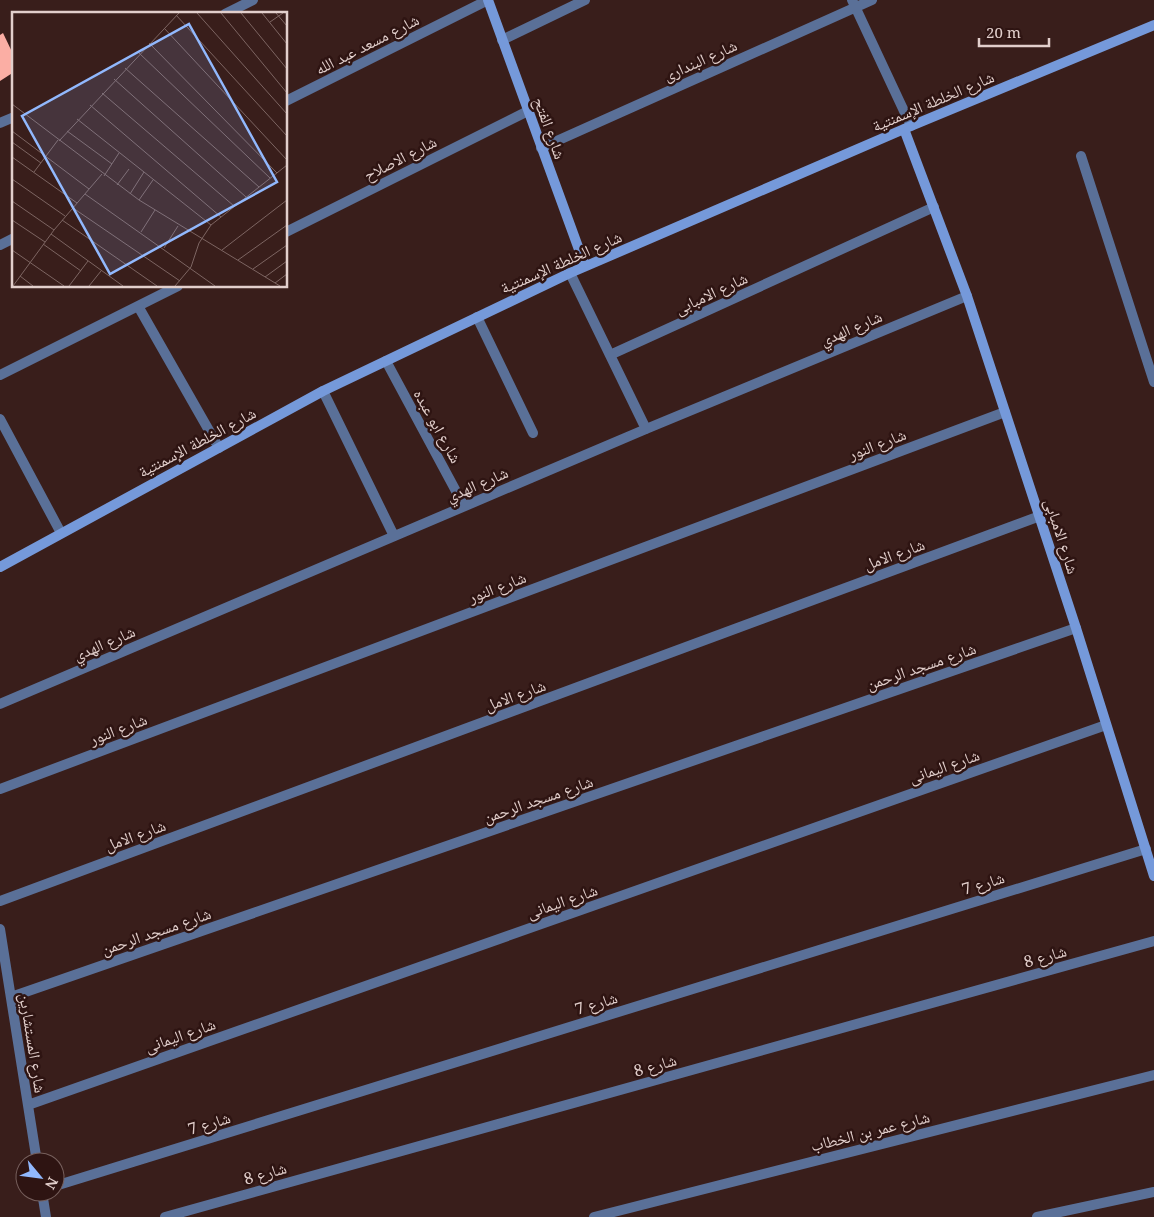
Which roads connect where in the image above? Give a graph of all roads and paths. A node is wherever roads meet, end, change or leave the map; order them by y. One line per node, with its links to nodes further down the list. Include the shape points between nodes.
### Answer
1 (253, 0): 6 (street)
2 (488, 0): 8 (street, شارع الفتح); 9 (street, شارع مسعد عبد الله)
3 (585, 0): 8 (street)
4 (872, 0): 5 (street, شارع البندارى)
5 (854, 4): 13 (street); 14 (street, شارع البندارى)
6 (229, 12)
7 (1154, 25): 13 (street, شارع الخلطة الإسمنتية)
8 (502, 40): 10 (street, شارع الفتح)
9 (288, 100)
10 (528, 111): 14 (street, شارع الفتح); 17 (street, شارع الاصلاح)
11 (12, 118): 12 (street)
12 (0, 123)
13 (907, 128): 16 (street, شارع الامبابى); 20 (street, شارع الخلطة الإسمنتية)
14 (541, 148): 20 (street, شارع الفتح)
15 (1081, 156): 29 (street)
16 (934, 208): 23 (street, شارع الامبابى); 26 (street, شارع الامبابى)
17 (288, 231)
18 (12, 239): 19 (street)
19 (0, 245)
20 (585, 266): 21 (street, شارع الخلطة الإسمنتية)
21 (570, 273): 25 (street, شارع الخلطة الإسمنتية); 26 (street)
22 (174, 288): 24 (street)
23 (967, 296): 31 (street, شارع الامبابى); 33 (street, شارع الهدي)
24 (138, 306): 28 (street); 35 (street)
25 (477, 317): 27 (street, شارع الخلطة الإسمنتية); 34 (street)
26 (610, 356): 33 (street)
27 (386, 361): 30 (street, شارع الخلطة الإسمنتية); 36 (street, شارع ابو عبده)
28 (0, 375)
29 (1154, 382)
30 (323, 391): 35 (street, شارع الخلطة الإسمنتية); 39 (street)
31 (1005, 412): 37 (street, شارع الامبابى); 44 (street, شارع النور)
32 (0, 419): 38 (street)
33 (646, 429): 36 (street, شارع الهدي)
34 (533, 432)
35 (219, 448): 38 (street, شارع الخلطة الإسمنتية)
36 (464, 506): 39 (street, شارع الهدي)
37 (1040, 516): 41 (street, شارع الامبابى); 47 (street, شارع الامل)
38 (61, 533): 40 (street, شارع الخلطة الإسمنتية)
39 (394, 536): 42 (street, شارع الهدي)
40 (0, 567)
41 (1076, 628): 43 (street, شارع الامبابى); 50 (street, شارع مسجد الرحمن)
42 (0, 704)
43 (1106, 725): 45 (street, شارع الامبابى); 52 (street, شارع اليمانى)
44 (0, 790)
45 (1146, 849): 46 (street, شارع الامبابى); 54 (street, شارع 7)
46 (1154, 876)
47 (0, 901)
48 (0, 929): 50 (street, شارع المستشارين)
49 (1154, 941): 58 (street, شارع 8)
50 (11, 997): 52 (street, شارع المستشارين)
51 (1154, 1075): 59 (street, شارع عمر بن الخطاب)
52 (28, 1105): 53 (street, شارع المستشارين)
53 (35, 1152)
54 (65, 1183)
55 (1154, 1192): 60 (street)
56 (44, 1202): 57 (street)
57 (46, 1217)
58 (164, 1217)
59 (594, 1217)
60 (1037, 1217)

